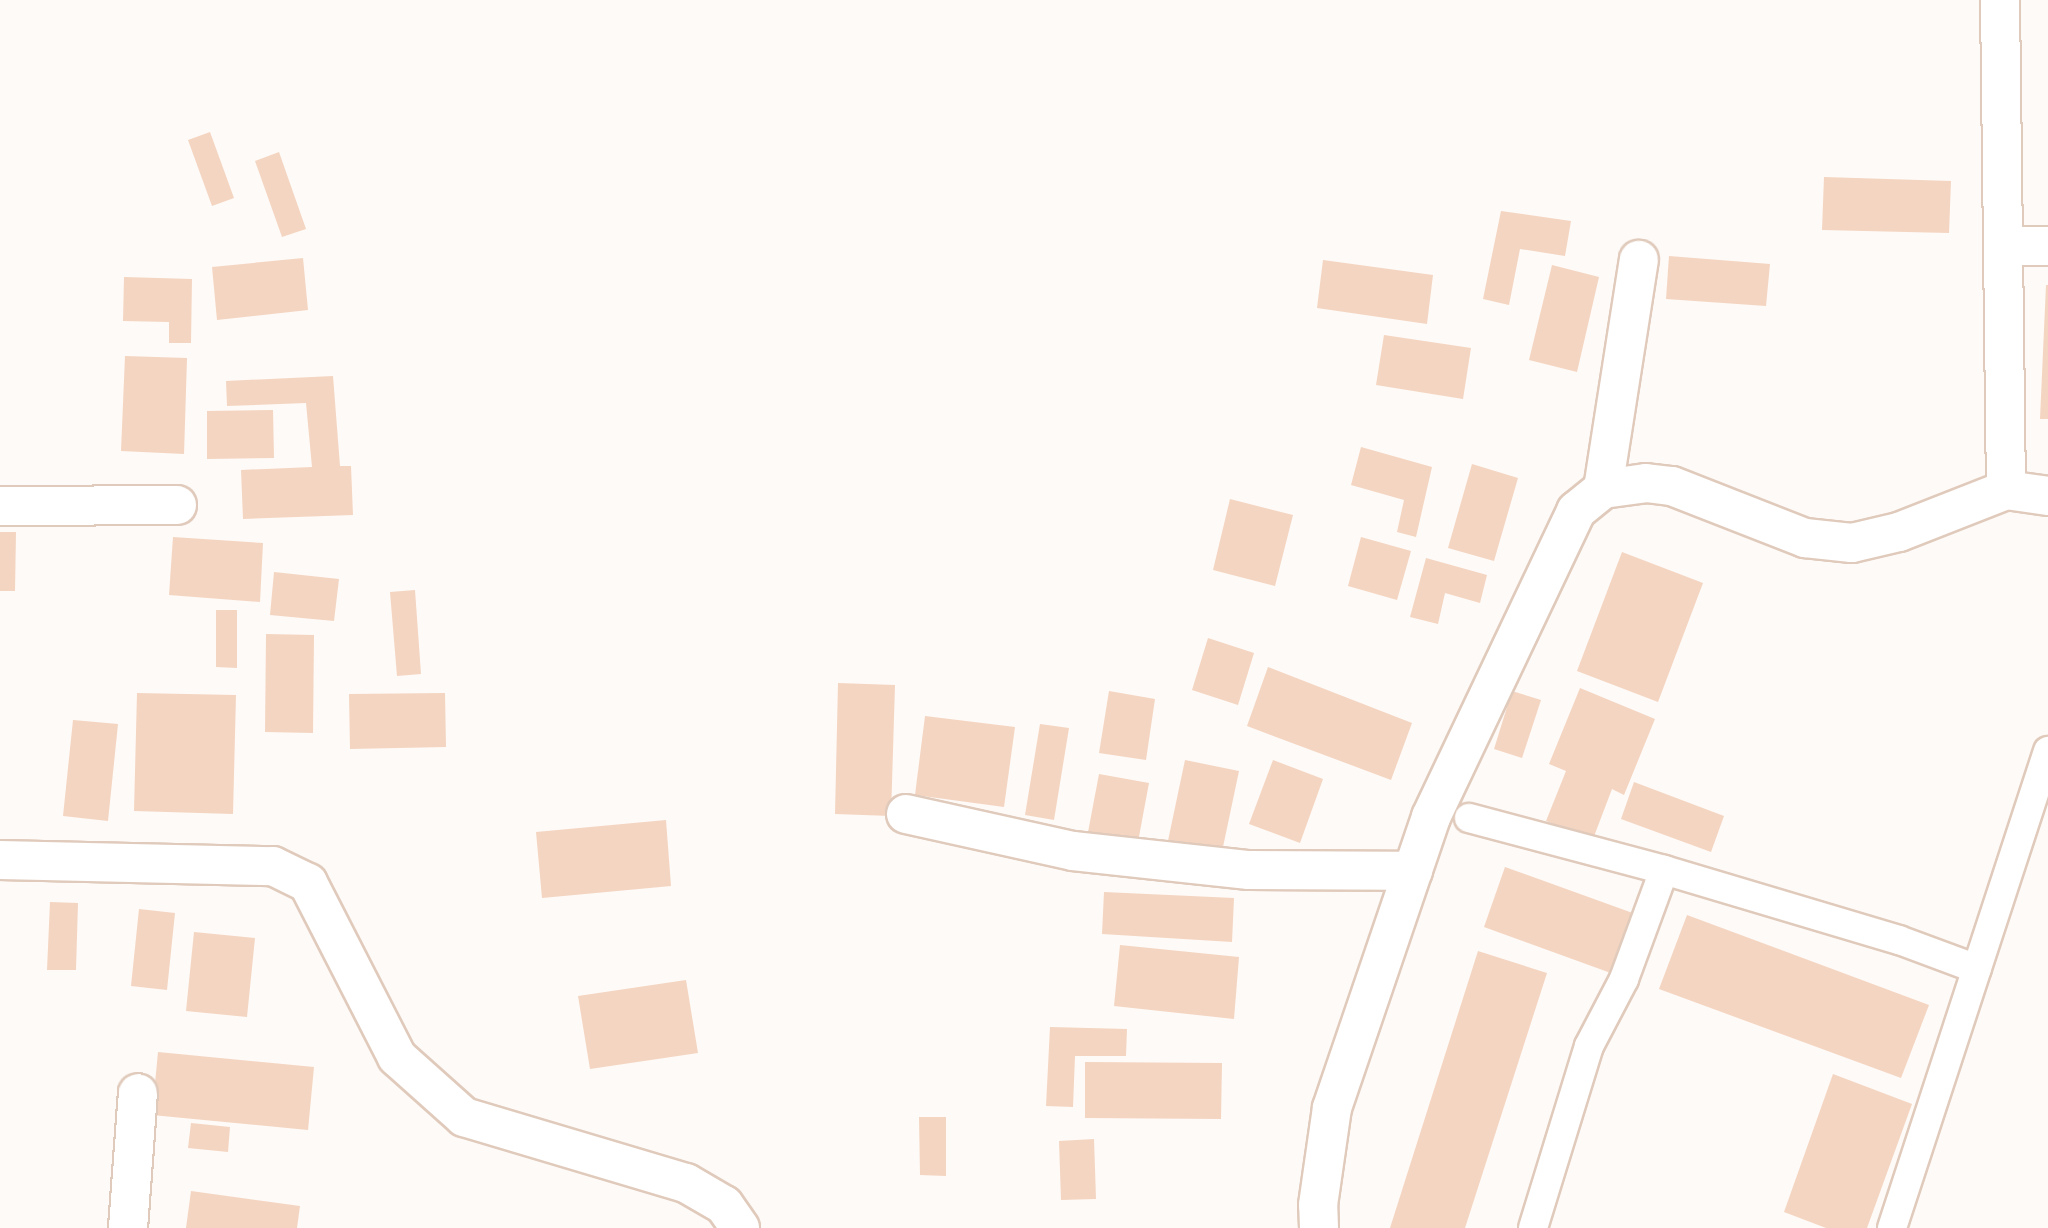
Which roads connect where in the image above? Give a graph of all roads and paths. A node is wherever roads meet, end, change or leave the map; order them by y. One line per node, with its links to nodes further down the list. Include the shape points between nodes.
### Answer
1 (2000, 0): 2 (street)
2 (2003, 246): 3 (street); 6 (street)
3 (2048, 246)
4 (1639, 260): 5 (street)
5 (1603, 489): 6 (street, via 1646,483 1672,486 1805,538 1852,543 1899,532); 15 (street, via 1576,510 1431,817)
6 (2006, 490): 7 (street)
7 (2048, 496)
8 (177, 505): 9 (street)
9 (0, 506)
10 (2048, 751): 16 (lane)
11 (906, 814): 15 (street, via 1073,851 1249,870)
12 (1469, 818): 14 (lane)
13 (0, 860): 19 (street, via 273,866 308,883 397,1057 455,1110 464,1117 686,1183 724,1205)
14 (1664, 870): 16 (lane, via 1899,940); 21 (lane, via 1624,979 1589,1046)
15 (1413, 871): 20 (street, via 1332,1108)
16 (1978, 969): 22 (lane)
17 (138, 1093): 18 (street)
18 (128, 1228)
19 (740, 1228)
20 (1319, 1228)
21 (1533, 1228)
22 (1892, 1228)

